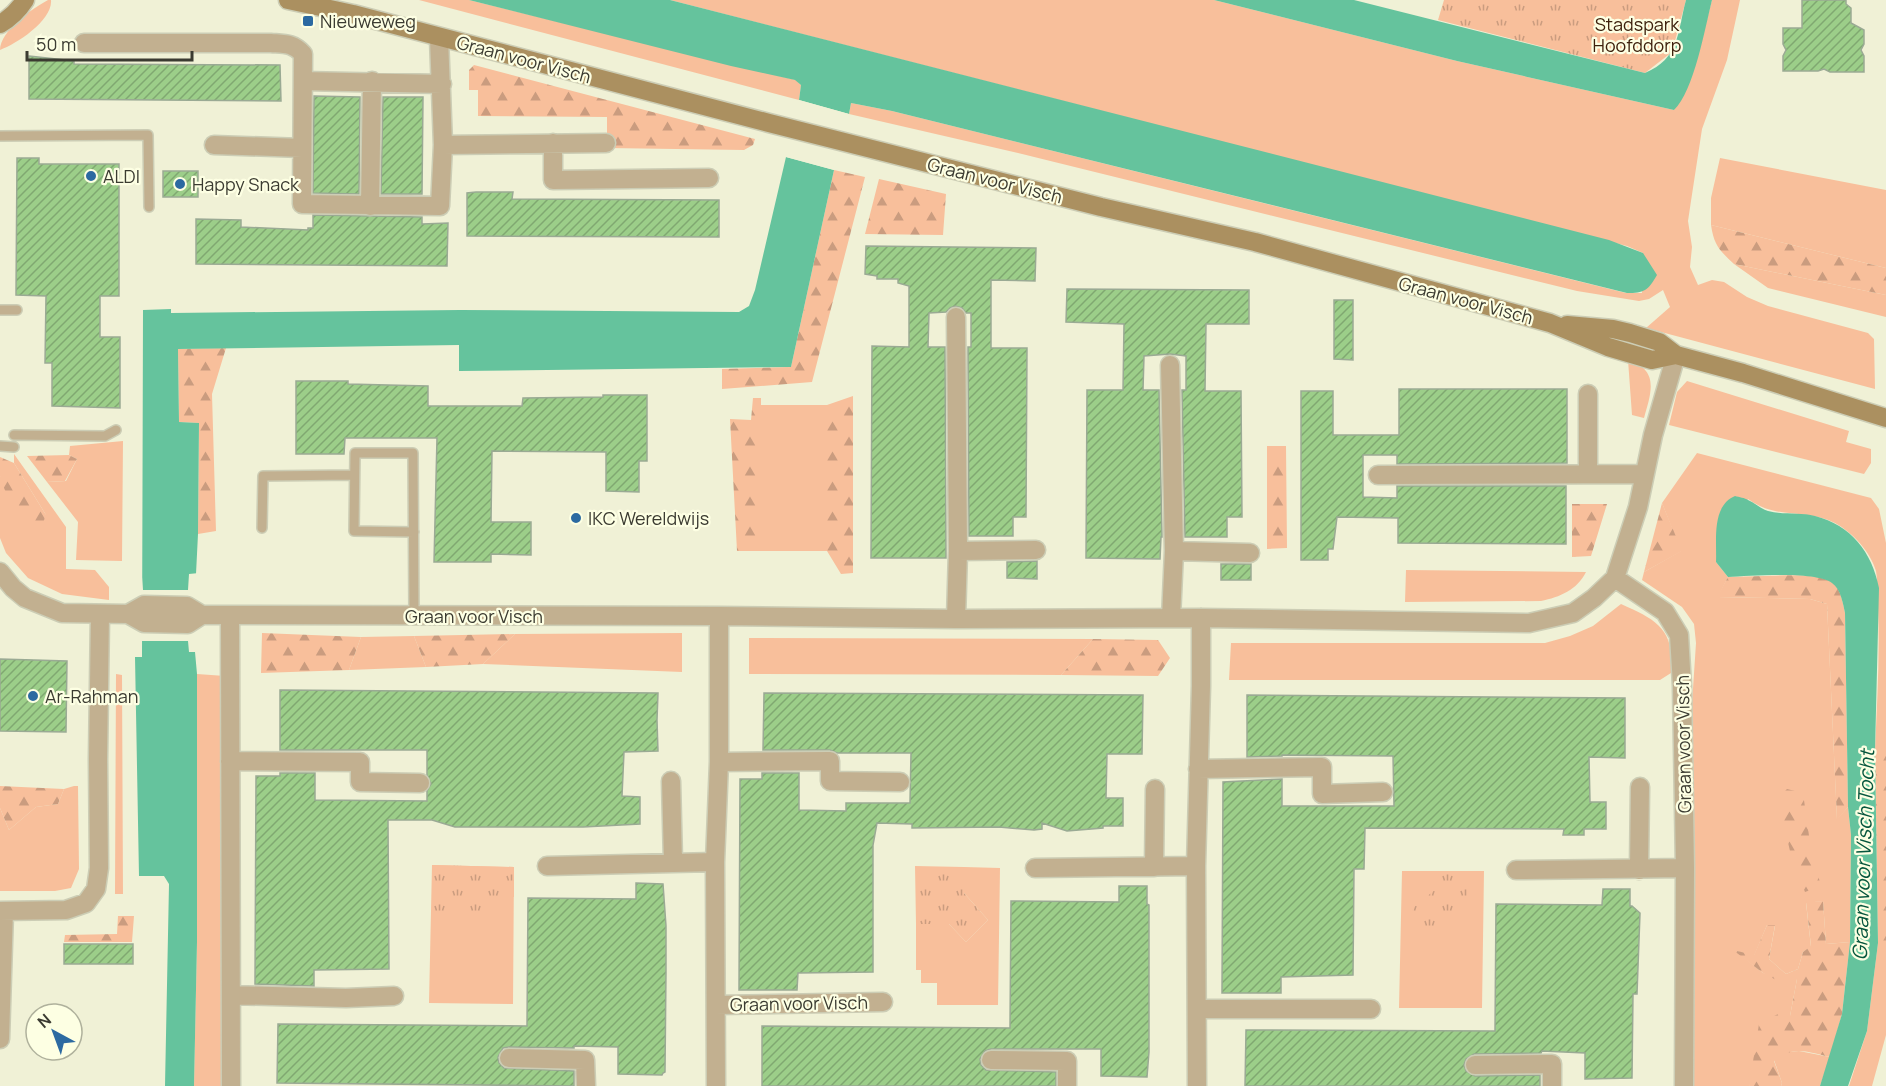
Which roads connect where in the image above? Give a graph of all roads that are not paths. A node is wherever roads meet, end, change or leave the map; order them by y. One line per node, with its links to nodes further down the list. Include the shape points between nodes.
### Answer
1 (25, 0): 3 (street)
2 (288, 0): 4 (street, Graan voor Visch)
3 (0, 24)
4 (439, 38): 8 (street, Graan voor Visch); 21 (street, Graan voor Visch, via 1101,207 1255,242 1550,323 1630,333 1659,342)
5 (84, 43): 6 (street, Graan voor Visch, via 289,44 303,54)
6 (303, 81): 7 (street); 14 (street, Graan voor Visch)
7 (372, 81): 8 (street); 16 (street)
8 (442, 84): 13 (street, Graan voor Visch)
9 (0, 136): 17 (lane, via 148,135)
10 (553, 143): 11 (street); 13 (street); 15 (street, via 553,180)
11 (606, 143)
12 (214, 145): 14 (street)
13 (443, 145): 16 (street, Graan voor Visch, via 440,206)
14 (302, 148): 16 (street, Graan voor Visch, via 302,204)
15 (709, 178)
16 (370, 206)
17 (149, 207)
18 (0, 310): 19 (lane)
19 (17, 310)
20 (956, 316): 36 (street)
21 (1676, 355): 24 (street, Graan voor Visch); 30 (street, Graan voor Visch)
22 (1170, 365): 37 (street)
23 (1588, 394): 29 (street)
24 (1886, 418)
25 (116, 430): 26 (lane, via 105,436)
26 (14, 435)
27 (0, 446): 28 (lane)
28 (14, 447)
29 (1588, 474): 30 (street); 32 (street)
30 (1644, 474): 40 (street, Graan voor Visch, via 1638,507)
31 (354, 475): 33 (lane, via 263,476); 34 (lane, via 354,531); 34 (lane, via 354,453 413,453)
32 (1378, 475)
33 (262, 528)
34 (414, 532): 43 (lane)
35 (1036, 550): 36 (street)
36 (958, 551): 47 (street)
37 (1174, 551): 38 (street); 45 (street)
38 (1250, 553)
39 (0, 572): 41 (street, Graan voor Visch, via 25,598 44,607 62,613)
40 (1615, 578): 46 (street, Graan voor Visch, via 1573,613 1529,623); 63 (street, Graan voor Visch, via 1665,612 1679,635)
41 (100, 614): 42 (street, Graan voor Visch, via 128,614 144,623 188,624 202,615); 66 (street, via 96,889 86,903 66,910)
42 (230, 615): 43 (street, Graan voor Visch); 48 (street)
43 (414, 616): 44 (street, Graan voor Visch)
44 (719, 616): 47 (street, Graan voor Visch); 49 (street, Graan voor Visch)
45 (1171, 618): 46 (street, Graan voor Visch); 47 (street, Graan voor Visch)
46 (1201, 618): 50 (street)
47 (956, 619)
48 (231, 761): 53 (street, via 360,762 360,782); 67 (street)
49 (719, 762): 52 (street, via 830,761 830,782); 58 (street, Graan voor Visch)
50 (1198, 769): 56 (street, via 1322,767 1322,794); 60 (street)
51 (671, 782): 57 (street)
52 (900, 782)
53 (420, 783)
54 (1640, 787): 65 (street)
55 (1155, 789): 61 (street)
56 (1383, 792)
57 (674, 862): 58 (street); 59 (street)
58 (715, 862): 70 (street, Graan voor Visch)
59 (547, 866)
60 (1196, 866): 61 (street); 71 (street)
61 (1154, 867): 62 (street)
62 (1035, 868)
63 (1685, 868): 65 (street); 83 (street, Graan voor Visch)
64 (1516, 870): 65 (street)
65 (1639, 870)
66 (2, 911): 73 (street)
67 (231, 995): 68 (street); 77 (street)
68 (394, 996)
69 (883, 1002): 70 (street, Graan voor Visch)
70 (716, 1005): 79 (street, Graan voor Visch)
71 (1197, 1009): 72 (street); 81 (street)
72 (1371, 1009)
73 (0, 1039)
74 (509, 1058): 78 (street, via 585,1060)
75 (991, 1060): 80 (street, via 1066,1061)
76 (1475, 1065): 82 (street, via 1552,1064)
77 (231, 1086)
78 (586, 1086)
79 (716, 1086)
80 (1067, 1086)
81 (1197, 1086)
82 (1552, 1086)
83 (1684, 1086)

